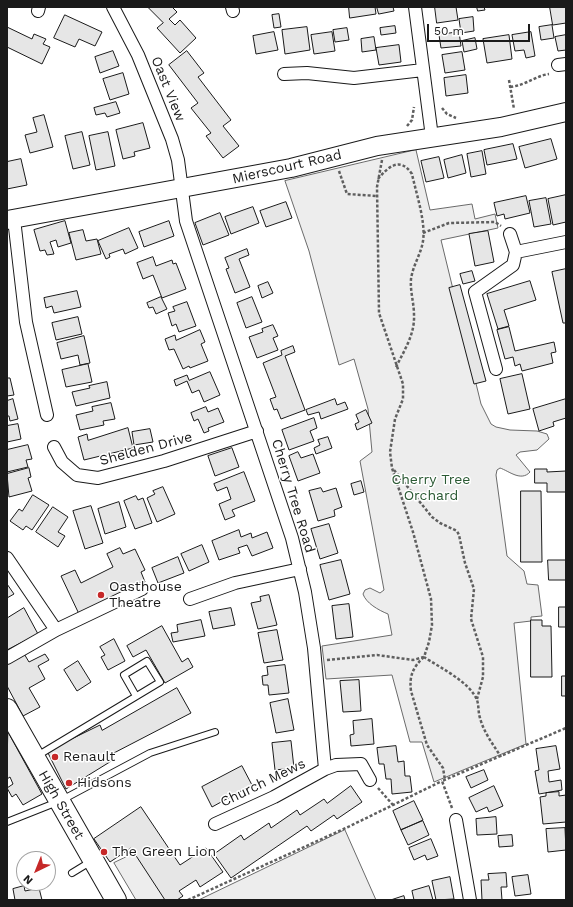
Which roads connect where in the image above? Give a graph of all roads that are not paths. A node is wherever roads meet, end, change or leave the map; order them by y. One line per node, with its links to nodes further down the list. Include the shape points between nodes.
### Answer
1 (113, 7): 7 (street, Oast View, via 138,55 165,120 178,160)
2 (415, 7): 3 (street)
3 (423, 70): 4 (street, via 354,78 307,73); 6 (street)
4 (284, 74)
5 (566, 112): 6 (street, Mierscourt Road, via 501,127)
6 (432, 137): 7 (street, Mierscourt Road, via 384,145 291,168)
7 (181, 188): 8 (street, Mierscourt Road); 14 (street, Cherry Tree Road, via 186,221)
8 (11, 220): 13 (street, via 26,322)
9 (510, 234): 11 (street)
10 (566, 242): 11 (street)
11 (516, 252): 12 (street, via 513,265 474,292)
12 (496, 369)
13 (46, 415)
14 (257, 431): 15 (street, Shelden Drive, via 164,461 98,478 77,475 62,462); 17 (street, Cherry Tree Road)
15 (54, 447)
16 (7, 558): 20 (street)
17 (300, 569): 19 (street, via 235,583); 26 (street, Cherry Tree Road, via 316,661)
18 (142, 589): 20 (street)
19 (190, 599)
20 (56, 630): 21 (street)
21 (7, 658)
22 (136, 696): 22 (lane, via 160,682 147,661 124,675); 25 (lane)
23 (9, 718): 25 (main road, High Street)
24 (215, 732): 28 (lane, via 150,753)
25 (34, 758): 28 (main road, High Street)
26 (325, 769): 27 (street, via 336,765 360,764); 31 (street, Church Mews, via 274,798)
27 (370, 780)
28 (60, 801): 30 (lane); 32 (main road, High Street)
29 (456, 820): 35 (street)
30 (7, 822)
31 (215, 824)
32 (94, 860): 33 (lane); 34 (main road, High Street)
33 (72, 873)
34 (116, 900)
35 (470, 900)

